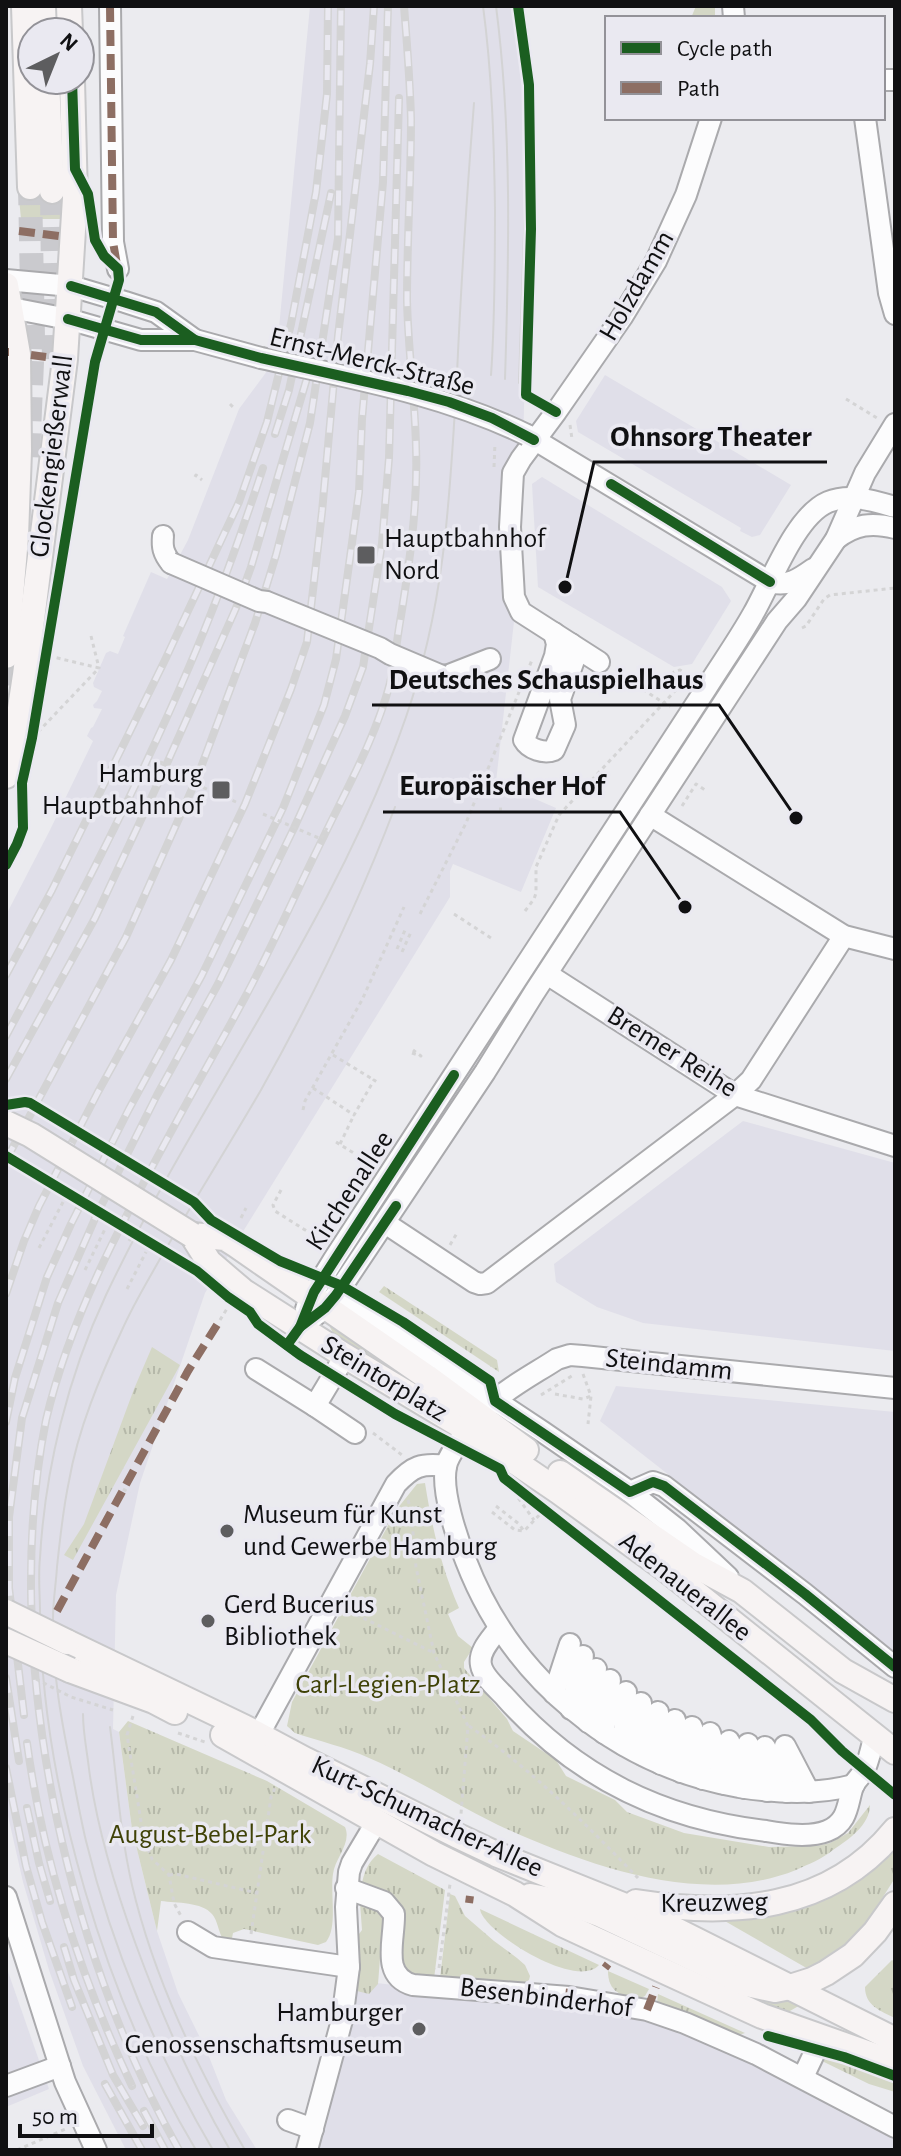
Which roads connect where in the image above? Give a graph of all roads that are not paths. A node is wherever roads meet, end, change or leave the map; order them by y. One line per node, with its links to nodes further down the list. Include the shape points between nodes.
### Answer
1 (110, 6): 7 (street, via 113,242)
2 (32, 96): 3 (main road, via 41,189)
3 (46, 96)
4 (72, 96): 8 (main road, Glockengießerwall)
5 (710, 120): 14 (street, Holzdamm, via 686,195 656,261 575,386)
6 (865, 120): 10 (street)
7 (118, 269)
8 (71, 286): 9 (street, Ernst-Merck-Straße); 11 (main road, Glockengießerwall); 12 (street, Ernst-Merck-Straße, via 156,312)
9 (7, 295): 11 (street, Ernst-Merck-Straße); 24 (main road, Glockengießerwall, via 18,354 19,451)
10 (895, 314)
11 (68, 319): 12 (street, Ernst-Merck-Straße, via 141,340); 27 (main road, Glockengießerwall, via 24,737)
12 (195, 340): 14 (street, Ernst-Merck-Straße, bridge, via 449,402)
13 (894, 425): 15 (street, Kirchenallee)
14 (530, 437): 21 (street, Ernst-Merck-Straße); 23 (street, Holzdamm, via 513,473 514,597 521,612)
15 (854, 498): 16 (street); 19 (street, Kirchenallee); 21 (street, Kirchenallee, via 817,509)
16 (895, 507)
17 (895, 528): 19 (street, via 864,525)
18 (163, 536): 25 (street, bridge, via 162,548 171,563 442,676)
19 (836, 539): 20 (street, Kirchenallee)
20 (817, 567): 21 (street, via 792,582); 22 (street, Kirchenallee)
21 (770, 582): 22 (street, via 780,598); 29 (street, Kirchenallee)
22 (777, 621): 28 (street, Kirchenallee)
23 (557, 635): 23 (street, via 555,656 524,740 543,752 554,750 565,725 559,703 574,660 575,651); 26 (street)
24 (6, 656)
25 (490, 659)
26 (599, 662)
27 (6, 776)
28 (650, 815): 30 (street); 32 (street, Kirchenallee)
29 (550, 928): 32 (street, via 559,937); 39 (street, Kirchenallee)
30 (844, 936): 31 (street); 34 (street, via 751,1080)
31 (895, 949)
32 (559, 955): 33 (street, Kirchenallee)
33 (547, 974): 34 (street, Bremer Reihe); 37 (street, Kirchenallee)
34 (735, 1095): 36 (street, Bremer Reihe); 37 (street, via 487,1283 474,1282)
35 (6, 1123): 38 (main road, bridge)
36 (895, 1146)
37 (385, 1223): 39 (street, Kirchenallee)
38 (192, 1235): 39 (main road, Steintorplatz, via 225,1238); 40 (main road, Steintorplatz, via 209,1262 243,1291)
39 (323, 1300): 40 (street, Kirchenallee); 45 (main road, Steintorplatz)
40 (300, 1327): 41 (main road, Steintorplatz)
41 (345, 1356): 44 (street); 45 (main road, Steintorplatz)
42 (256, 1369): 44 (street)
43 (895, 1388): 45 (street, Steindamm, via 570,1355 557,1359)
44 (315, 1406): 46 (street)
45 (481, 1416): 47 (street); 48 (street, Adenauerallee); 49 (main road, Adenauerallee, via 692,1564); 59 (main road, Adenauerallee)
46 (361, 1431)
47 (446, 1466): 51 (street, via 460,1545); 60 (street, via 416,1467 396,1484)
48 (630, 1492): 49 (street, Adenauerallee); 53 (street, via 653,1482 664,1486)
49 (742, 1591): 55 (main road, Adenauerallee, via 843,1671)
50 (6, 1612): 60 (main road, Kurt-Schumacher-Allee, bridge)
51 (499, 1628): 54 (street); 66 (street, via 480,1659 486,1675 544,1737 612,1785 694,1817 742,1829 805,1834 836,1825 848,1809)
52 (6, 1641): 60 (main road, Kurt-Schumacher-Allee, bridge)
53 (895, 1667)
54 (554, 1693): 56 (street); 57 (street)
55 (895, 1700)
56 (670, 1708): 57 (street); 58 (street); 61 (street); 63 (street); 64 (street); 65 (street); 67 (street); 68 (street); 69 (street)
57 (571, 1709): 58 (street)
58 (596, 1728): 61 (street)
59 (875, 1736): 62 (main road, Adenauerallee); 66 (street, via 865,1770)
60 (254, 1742): 70 (main road, Kurt-Schumacher-Allee); 75 (main road, Kurt-Schumacher-Allee, via 486,1849)
61 (624, 1745): 63 (street)
62 (895, 1752)
63 (652, 1760): 64 (street)
64 (681, 1772): 65 (street)
65 (703, 1779): 67 (street)
66 (854, 1785): 69 (street)
67 (735, 1786): 68 (street)
68 (777, 1792): 69 (street)
69 (809, 1792)
70 (377, 1821): 72 (street, via 352,1863); 73 (main road, Kurt-Schumacher-Allee)
71 (895, 1830): 75 (main road, Kreuzweg, via 848,1873 782,1902 710,1909)
72 (346, 1888): 78 (street); 84 (street, Besenbinderhof, via 384,1902 394,1914 391,1957 396,1976 404,1983 569,1997 647,2010)
73 (515, 1894): 79 (main road, Kurt-Schumacher-Allee, via 599,1914 756,1987); 80 (main road, Kurt-Schumacher-Allee, via 562,1924 762,2016)
74 (6, 1897): 83 (street)
75 (606, 1897): 79 (main road, Kurt-Schumacher-Allee)
76 (895, 1904): 79 (main road, via 853,1955)
77 (188, 1932): 78 (street, via 213,1947)
78 (349, 1967): 88 (street, via 342,2020)
79 (790, 1987): 81 (main road, Kurt-Schumacher-Allee)
80 (822, 2037): 82 (main road, Kurt-Schumacher-Allee); 84 (street)
81 (895, 2040)
82 (895, 2063)
83 (60, 2066): 85 (street); 89 (street)
84 (803, 2077): 87 (street, Besenbinderhof)
85 (6, 2086)
86 (288, 2120): 88 (street)
87 (895, 2127)
88 (313, 2129): 90 (street)
89 (96, 2150)
90 (307, 2150)

